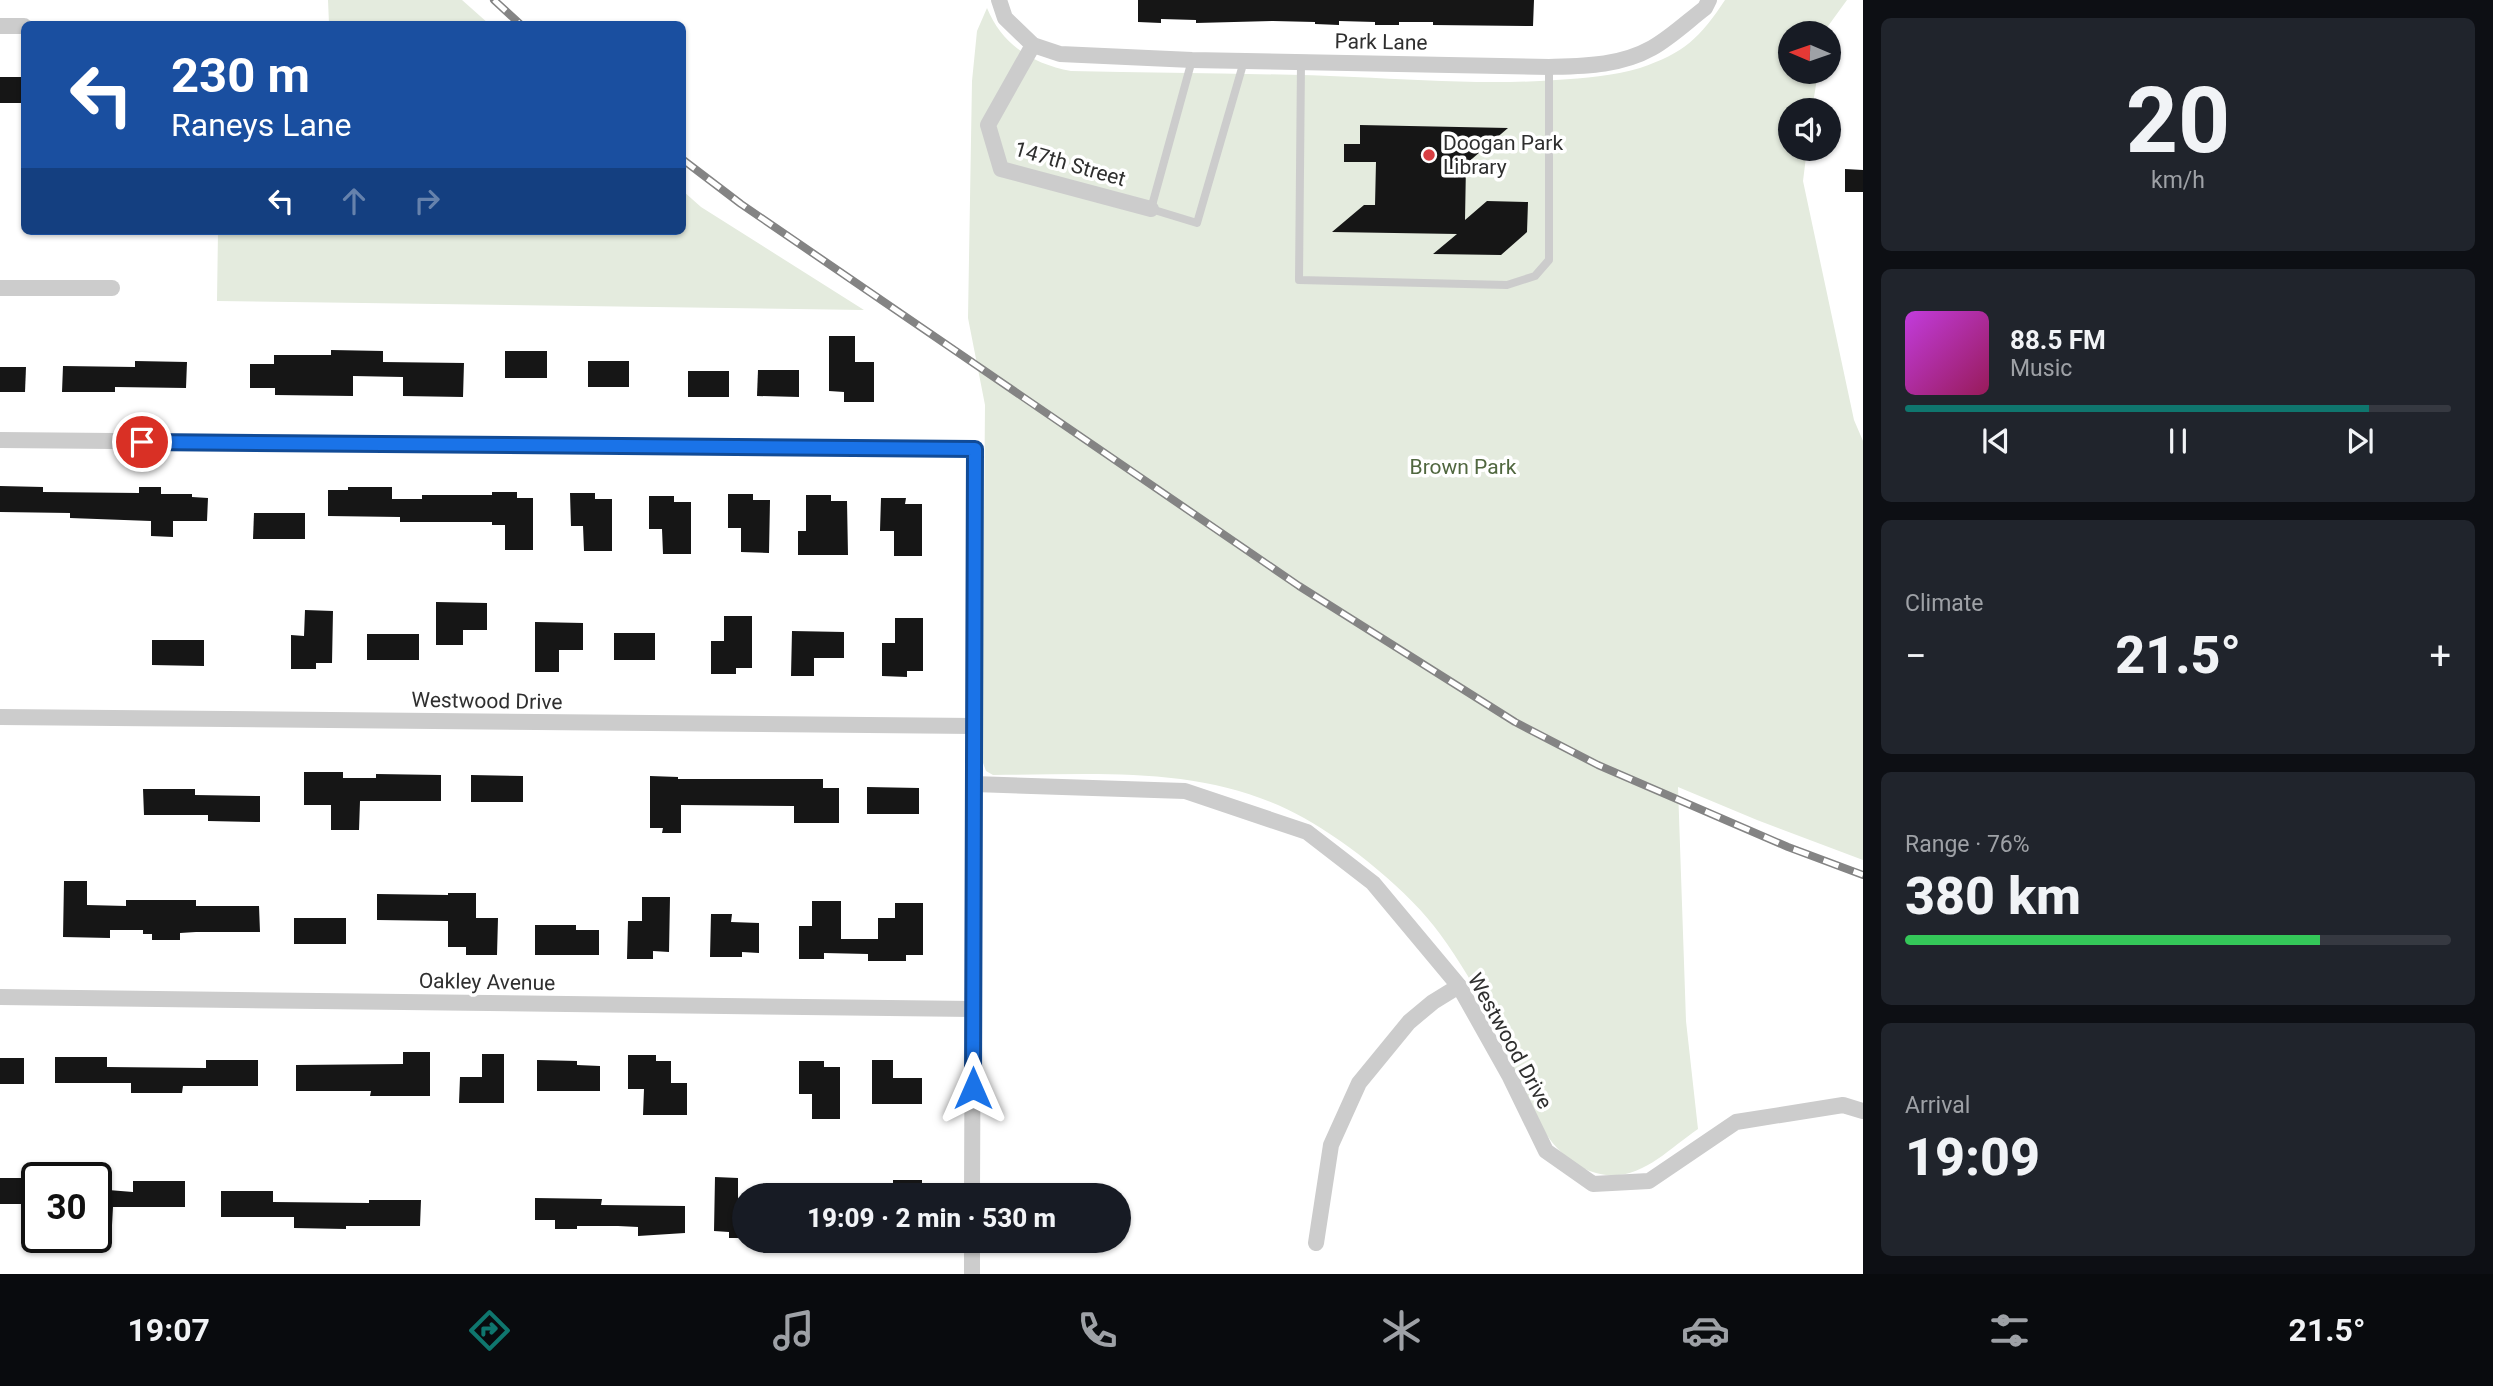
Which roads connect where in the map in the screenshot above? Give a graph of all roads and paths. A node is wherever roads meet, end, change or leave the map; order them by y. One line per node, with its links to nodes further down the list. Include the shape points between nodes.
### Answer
1 (999, 0): 5 (street, via 1005,18)
2 (1709, 0): 9 (street, Park Lane, via 1705,8 1652,48 1612,63)
3 (0, 26): 4 (street)
4 (21, 26)
5 (1033, 45): 6 (street, Park Lane, via 1060,54); 10 (street, 147th Street, via 988,125 1000,169)
6 (1192, 60): 7 (street, Park Lane); 10 (lane)
7 (1244, 61): 8 (street, Park Lane); 10 (lane, via 1197,223)
8 (1301, 62): 9 (street, Park Lane); 9 (lane, via 1299,280 1507,285 1535,276 1549,260)
9 (1549, 66)
10 (1151, 209)
11 (0, 288): 12 (street)
12 (112, 288)
13 (0, 440): 15 (street, via 975,449)
14 (0, 717): 15 (street, Westwood Drive)
15 (974, 726): 16 (street)
16 (974, 784): 17 (street, Westwood Drive, via 1185,791 1307,832 1373,883); 19 (street)
17 (1459, 986): 20 (street, Westwood Drive, via 1546,1151 1593,1184 1649,1181 1736,1122 1843,1105); 22 (street, via 1409,1022 1359,1083 1331,1145)
18 (0, 997): 19 (street, Oakley Avenue)
19 (973, 1009): 21 (street)
20 (1863, 1111)
21 (972, 1183)
22 (1316, 1243)
23 (972, 1253): 24 (street)
24 (972, 1274)

